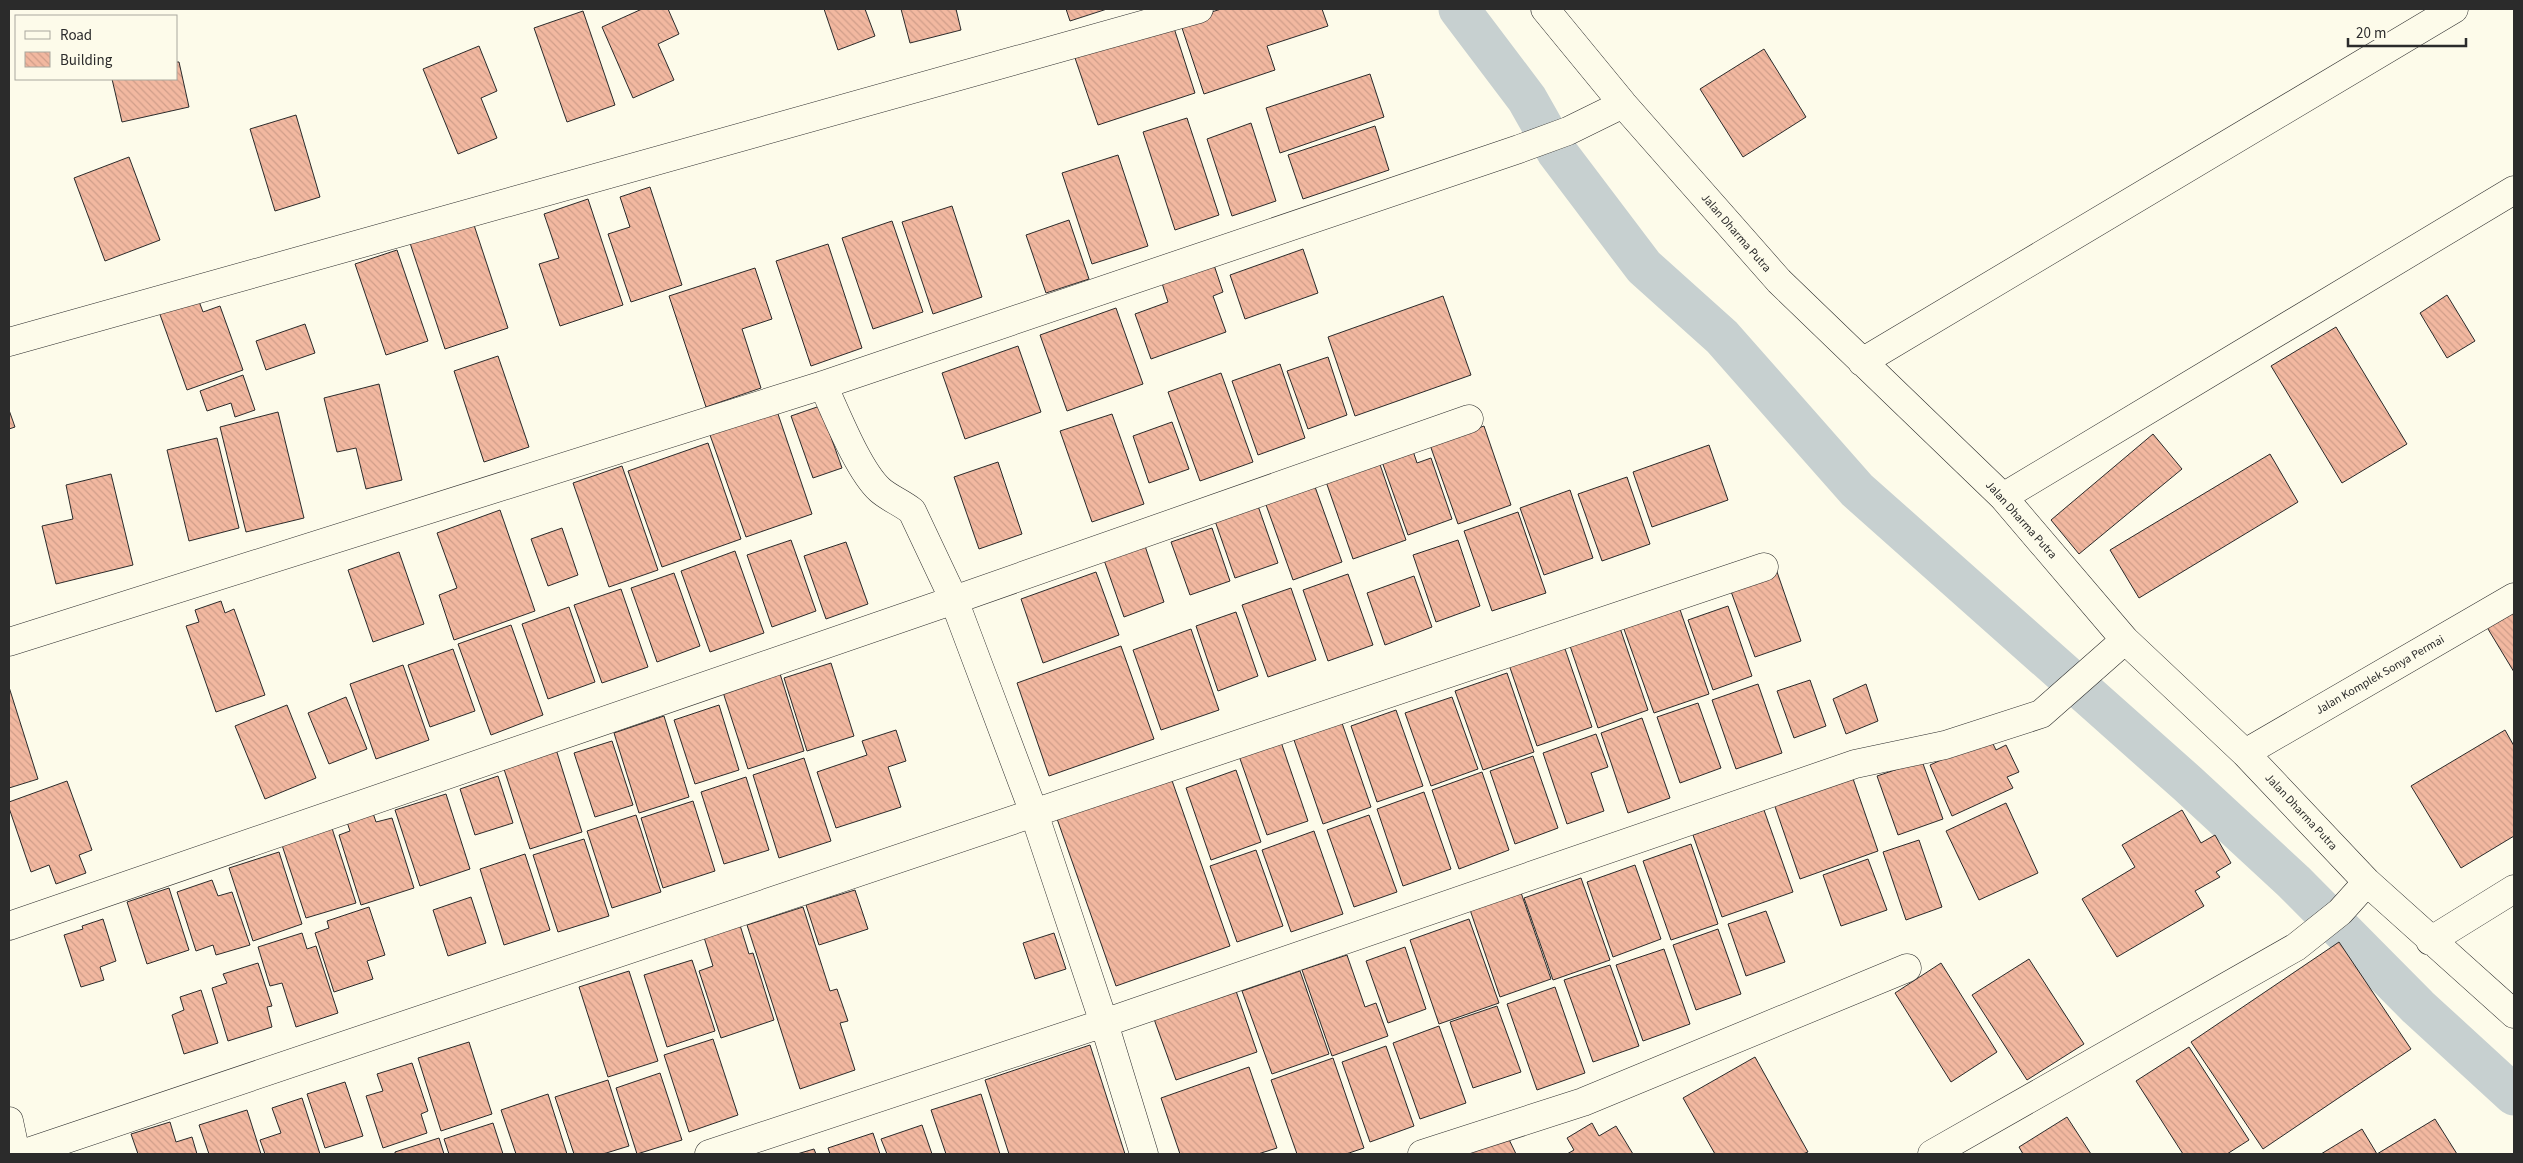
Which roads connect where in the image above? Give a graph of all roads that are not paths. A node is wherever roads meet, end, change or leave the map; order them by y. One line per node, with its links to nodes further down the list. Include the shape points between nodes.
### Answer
1 (1199, 9): 6 (street)
2 (1545, 9): 4 (street, Jalan Dharma Putra)
3 (2454, 9): 7 (street)
4 (1622, 104): 7 (street, Jalan Dharma Putra, via 1779,281); 8 (street, via 1568,131 1519,149)
5 (2514, 190): 10 (street)
6 (9, 342)
7 (1862, 362): 10 (street, Jalan Dharma Putra)
8 (823, 385): 13 (street, via 862,466 880,490 912,511); 15 (street)
9 (1469, 419): 13 (street)
10 (2003, 497): 14 (street, Jalan Dharma Putra)
11 (1764, 567): 17 (street)
12 (2514, 596): 16 (street, Jalan Komplek Sonya Permai)
13 (954, 600): 17 (street); 20 (street)
14 (2125, 640): 16 (street, Jalan Dharma Putra); 24 (street, via 2041,714 1945,745 1855,764)
15 (9, 642)
16 (2245, 753): 18 (street, Jalan Dharma Putra)
17 (1034, 813): 24 (street); 27 (street)
18 (2367, 882): 21 (street, Jalan Dharma Putra); 31 (street, via 2340,912 2296,947)
19 (2514, 889): 21 (street)
20 (9, 926)
21 (2430, 941): 23 (street, Jalan Dharma Putra)
22 (1908, 968): 30 (street, via 1583,1102)
23 (2514, 1014)
24 (1104, 1023): 28 (street); 29 (street)
25 (9, 1121): 26 (street)
26 (16, 1154)
27 (22, 1154)
28 (709, 1154)
29 (1144, 1154)
30 (1422, 1154)
31 (1932, 1154)

